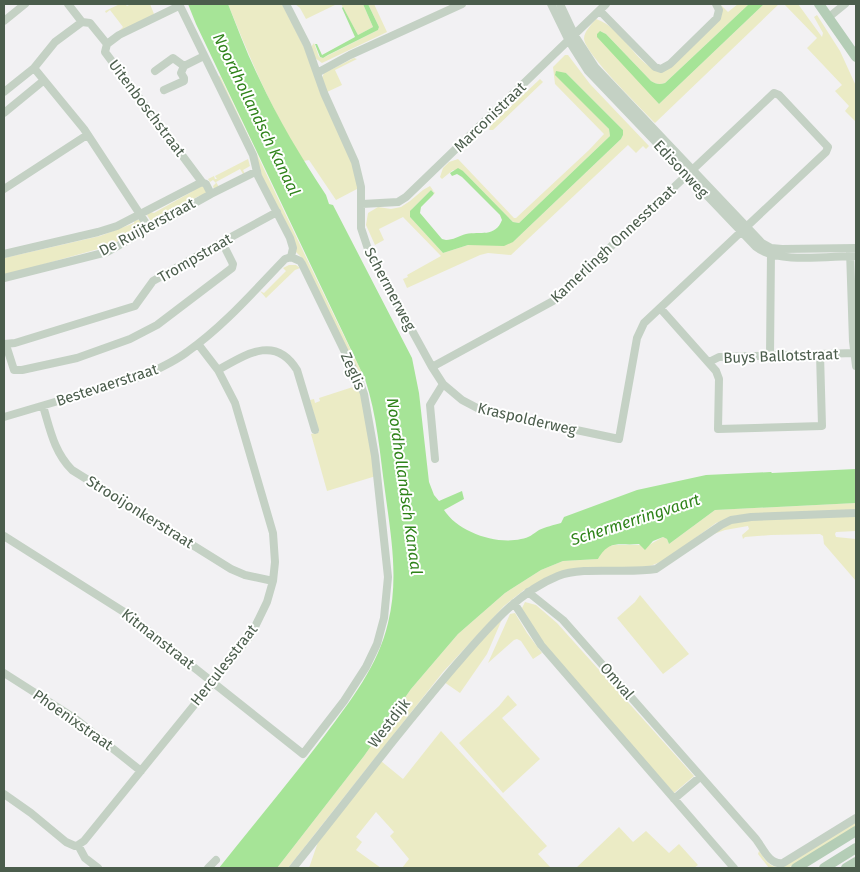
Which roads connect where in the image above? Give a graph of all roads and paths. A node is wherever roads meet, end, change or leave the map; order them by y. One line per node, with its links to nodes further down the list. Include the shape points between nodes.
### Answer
1 (25, 4): 14 (street)
2 (68, 4): 15 (street, Uitenboschstraat)
3 (286, 4): 24 (street, Schermerweg)
4 (462, 4): 24 (street)
5 (551, 4): 16 (street, Edisonweg)
6 (560, 4): 16 (street, Edisonweg)
7 (606, 4): 12 (street, Marconistraat)
8 (716, 4): 12 (street, via 720,10 718,18 670,64 661,68 655,67)
9 (819, 4): 13 (main road)
10 (845, 4): 13 (street)
11 (179, 5): 17 (street); 18 (street)
12 (600, 10): 16 (street, Marconistraat)
13 (831, 20): 19 (main road); 21 (main road)
14 (4, 21)
15 (82, 22): 17 (street, Uitenboschstraat, via 92,25); 22 (street, via 56,42)
16 (572, 38): 31 (street, Edisonweg, via 588,71); 35 (street, Marconistraat, via 406,197 398,202)
17 (107, 44): 32 (street, Uitenboschstraat, via 104,52)
18 (204, 56): 20 (street); 30 (street, via 253,155)
19 (856, 57)
20 (184, 66): 23 (street, via 173,58); 26 (street, via 181,73 184,81)
21 (856, 67)
22 (34, 68): 25 (street); 27 (street)
23 (155, 71)
24 (317, 73): 35 (street, Schermerweg, via 356,162)
25 (43, 81): 28 (street); 29 (street)
26 (164, 90)
27 (4, 92)
28 (4, 114)
29 (87, 136): 33 (street); 37 (street)
30 (257, 171): 34 (street, De Ruijterstraat); 36 (street)
31 (689, 172): 39 (street, Edisonweg); 39 (street, Kamerlingh Onnesstraat, via 774,94 780,95 827,145 828,150); 54 (street, Kamerlingh Onnesstraat, via 553,301)
32 (202, 182): 34 (street, Uitenboschstraat); 37 (street)
33 (4, 189)
34 (211, 194): 38 (street, De Ruijterstraat)
35 (362, 204): 54 (street, Schermerweg, via 361,228 369,252)
36 (277, 212): 40 (street, Trompstraat); 44 (street, via 292,243)
37 (141, 215): 38 (street); 43 (street, via 98,232)
38 (149, 228): 45 (street, De Ruijterstraat, via 107,252)
39 (744, 229): 41 (street, Edisonweg); 46 (street)
40 (222, 242): 48 (street, Trompstraat, via 153,282 135,306); 48 (street, Trompstraat, via 232,268 157,325 113,346 77,358 14,370)
41 (771, 251): 42 (street); 51 (street)
42 (853, 252): 49 (street)
43 (4, 254)
44 (291, 257): 47 (street, Bestevaerstraat, via 285,259); 68 (street, Zeglis, via 302,264 360,383 376,456 388,577 384,618 366,667)
45 (4, 278)
46 (660, 308): 52 (street); 56 (street, Kraspolderweg, via 644,323 638,334 619,438 481,410)
47 (198, 344): 55 (street, Herculesstraat); 57 (street, Bestevaerstraat, via 143,376)
48 (5, 345)
49 (854, 353): 50 (street, Buys Ballotstraat); 53 (street)
50 (820, 354): 51 (street, Buys Ballotstraat); 52 (street, via 822,426 718,429 718,379)
51 (770, 356): 52 (street, Buys Ballotstraat, via 719,357)
52 (709, 362)
53 (856, 366)
54 (432, 367): 56 (street, Schermerweg)
55 (218, 370): 59 (street, via 256,350 272,350 285,356 297,370); 63 (street, Herculesstraat, via 235,403 273,532)
56 (443, 384): 60 (street, via 430,405)
57 (43, 406): 58 (street, Bestevaerstraat); 63 (street, Strooijonkerstraat, via 55,446 72,470 231,569)
58 (4, 417)
59 (315, 430)
60 (435, 459)
61 (856, 513): 64 (street, Westdijk, via 731,520 656,569 576,572 540,584)
62 (4, 536): 67 (street, Kitmanstraat, via 124,612)
63 (273, 581): 67 (street, Herculesstraat, via 255,628)
64 (528, 592): 65 (street, Westdijk); 70 (street, Omval, via 563,620)
65 (514, 603): 72 (street, via 540,646); 81 (street, Westdijk, via 443,680)
66 (4, 673): 69 (street, Phoenixstraat, via 73,717)
67 (212, 682): 68 (street, Kitmanstraat); 69 (street, Herculesstraat)
68 (303, 754)
69 (141, 771): 75 (street, Herculesstraat)
70 (700, 777): 72 (street); 73 (street, Omval, via 757,840 769,859 776,863 782,863)
71 (4, 794): 75 (street, via 66,842)
72 (674, 799): 82 (street)
73 (856, 818)
74 (856, 831): 83 (main road)
75 (78, 845): 79 (street, via 85,858)
76 (856, 848): 84 (main road)
77 (216, 860): 80 (street)
78 (856, 862): 85 (main road)
79 (98, 868)
80 (208, 868)
81 (293, 868)
82 (734, 868)
83 (796, 868)
84 (824, 868)
85 (846, 868)

